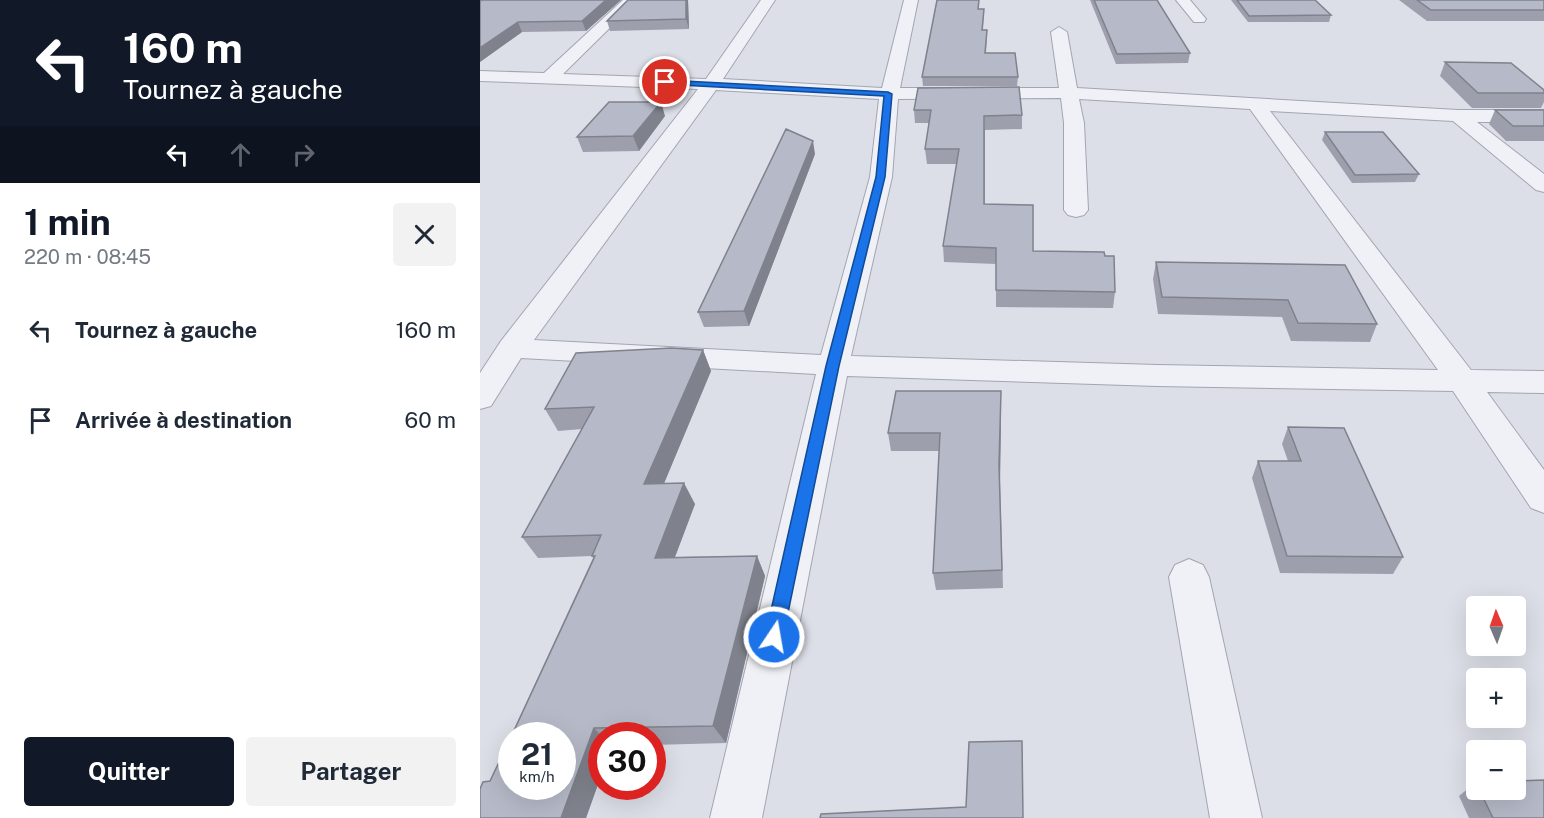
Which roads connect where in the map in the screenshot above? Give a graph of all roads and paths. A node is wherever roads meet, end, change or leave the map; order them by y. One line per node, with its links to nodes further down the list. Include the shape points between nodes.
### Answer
1 (632, 0): 8 (street)
2 (768, 0): 9 (street)
3 (911, 0): 11 (street)
4 (1184, 0): 5 (street)
5 (1199, 19)
6 (1059, 32): 10 (street)
7 (480, 76): 8 (street)
8 (549, 78): 9 (street)
9 (711, 84): 11 (street); 17 (street)
10 (1069, 93): 11 (street); 12 (street); 16 (street, via 1074,123)
11 (888, 94): 18 (street, via 880,177)
12 (1257, 106): 13 (street); 19 (street)
13 (1458, 116): 14 (street); 15 (street)
14 (1544, 116)
15 (1544, 185)
16 (1076, 210)
17 (512, 348): 18 (street); 21 (street)
18 (833, 366): 19 (street); 24 (street)
19 (1462, 381): 20 (street); 22 (street)
20 (1544, 382)
21 (480, 398)
22 (1544, 498)
23 (1189, 577): 25 (street)
24 (736, 818)
25 (1236, 818)

